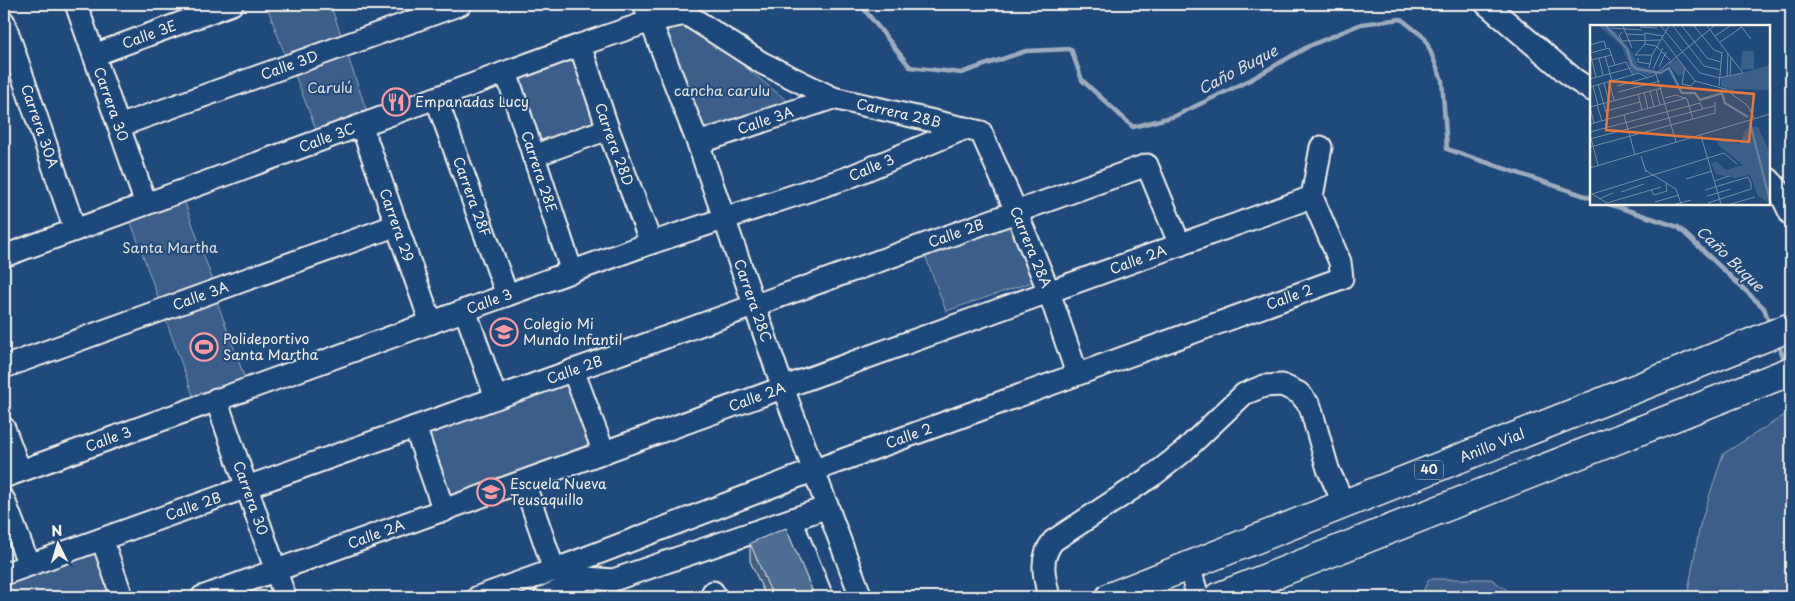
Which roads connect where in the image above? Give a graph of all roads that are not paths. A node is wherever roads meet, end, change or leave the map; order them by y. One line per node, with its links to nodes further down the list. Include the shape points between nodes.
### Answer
1 (76, 4): 8 (street, Carrera 30)
2 (232, 4): 8 (street, Calle 3E)
3 (461, 4): 13 (street, Calle 3D)
4 (1486, 4): 10 (street)
5 (648, 13): 7 (street, Calle 3C); 12 (street, Carrera 28B, via 690,16 762,64); 17 (street, Carrera 28C)
6 (4, 22): 27 (street, Carrera 30A)
7 (580, 45): 9 (street, Calle 3C); 16 (street, Carrera 28D)
8 (94, 55): 13 (street, Carrera 30)
9 (506, 72): 11 (street, Calle 3C); 19 (street, Carrera 28E)
10 (1590, 89)
11 (436, 98): 14 (street, Calle 3C); 33 (street, Carrera 28F)
12 (833, 98): 15 (street, Carrera 28B); 17 (street, Calle 3A)
13 (119, 126): 22 (street, Carrera 30)
14 (362, 127): 22 (street, Calle 3C); 26 (street, Carrera 29)
15 (970, 128): 23 (street, Carrera 28A, via 985,137); 25 (street, Calle 3, via 847,178)
16 (608, 129): 19 (street); 28 (street, Carrera 28D)
17 (698, 143): 25 (street, Carrera 28C)
18 (1321, 148): 21 (street)
19 (533, 156): 31 (street, Carrera 28E)
20 (1770, 180): 24 (street, via 1780,190)
21 (1312, 198): 29 (street, Calle 2A); 41 (street, Calle 2, via 1340,262 1342,278)
22 (146, 204): 27 (street, Calle 3C)
23 (1016, 211): 29 (street, Calle 2B, via 1147,165); 32 (street, Carrera 28A); 34 (street, Calle 2B)
24 (1791, 215)
25 (725, 218): 28 (street, Calle 3); 34 (street, Carrera 28C)
26 (397, 225): 36 (street, Carrera 29); 38 (street, Calle 3A)
27 (75, 230): 30 (street, Calle 3C)
28 (651, 243): 31 (street, Calle 3)
29 (1180, 245): 32 (street, Calle 2A)
30 (5, 250)
31 (572, 272): 33 (street, Calle 3)
32 (1049, 292): 41 (street, Carrera 28A); 42 (street, Calle 2A)
33 (507, 295): 35 (street, Calle 3)
34 (755, 305): 39 (street, Calle 2B); 42 (street, Carrera 28C)
35 (465, 310): 36 (street, Calle 3); 43 (street)
36 (430, 323): 44 (street, Calle 3)
37 (1791, 327): 53 (highway, Anillo Vial / 40)
38 (4, 367)
39 (573, 370): 43 (street, Calle 2B); 47 (street)
40 (1791, 371): 74 (highway)
41 (1077, 374): 48 (street, Calle 2)
42 (783, 388): 47 (street, Calle 2A); 48 (street, Carrera 28C)
43 (496, 398): 45 (street, Calle 2B)
44 (216, 399): 49 (street, Calle 3); 51 (street, Carrera 30)
45 (415, 427): 51 (street, Calle 2B); 55 (street)
46 (4, 428): 49 (street)
47 (604, 453): 50 (street, Calle 2A)
48 (815, 470): 54 (street, Carrera 28C); 60 (street, Calle 2)
49 (12, 474)
50 (524, 482): 55 (street, Calle 2A); 60 (street)
51 (247, 487): 57 (street, Calle 2B); 61 (street, Carrera 30)
52 (4, 500): 58 (street)
53 (1344, 504): 59 (highway, Anillo Vial / 40); 71 (street, via 1328,469 1310,406 1299,393 1282,385 1264,386 1244,394 1155,474 1053,541 1046,550 1042,566)
54 (828, 507): 56 (street); 64 (street, Carrera 28C)
55 (444, 511): 61 (street, Calle 2A)
56 (791, 520): 63 (street, via 613,580); 70 (street)
57 (102, 539): 58 (street, Calle 2B); 65 (street)
58 (29, 565): 62 (street, Calle 2B)
59 (1189, 566): 72 (highway, Anillo Vial / 40); 73 (street)
60 (554, 570): 63 (street); 68 (street, Calle 2)
61 (276, 571): 66 (street, Calle 2A); 67 (street, Carrera 30)
62 (4, 574)
63 (587, 578): 69 (street)
64 (857, 596)
65 (122, 597)
66 (202, 597)
67 (285, 597)
68 (478, 597)
69 (545, 597)
70 (822, 597)
71 (1049, 597)
72 (1110, 597)
73 (1198, 597)
74 (1218, 597)

